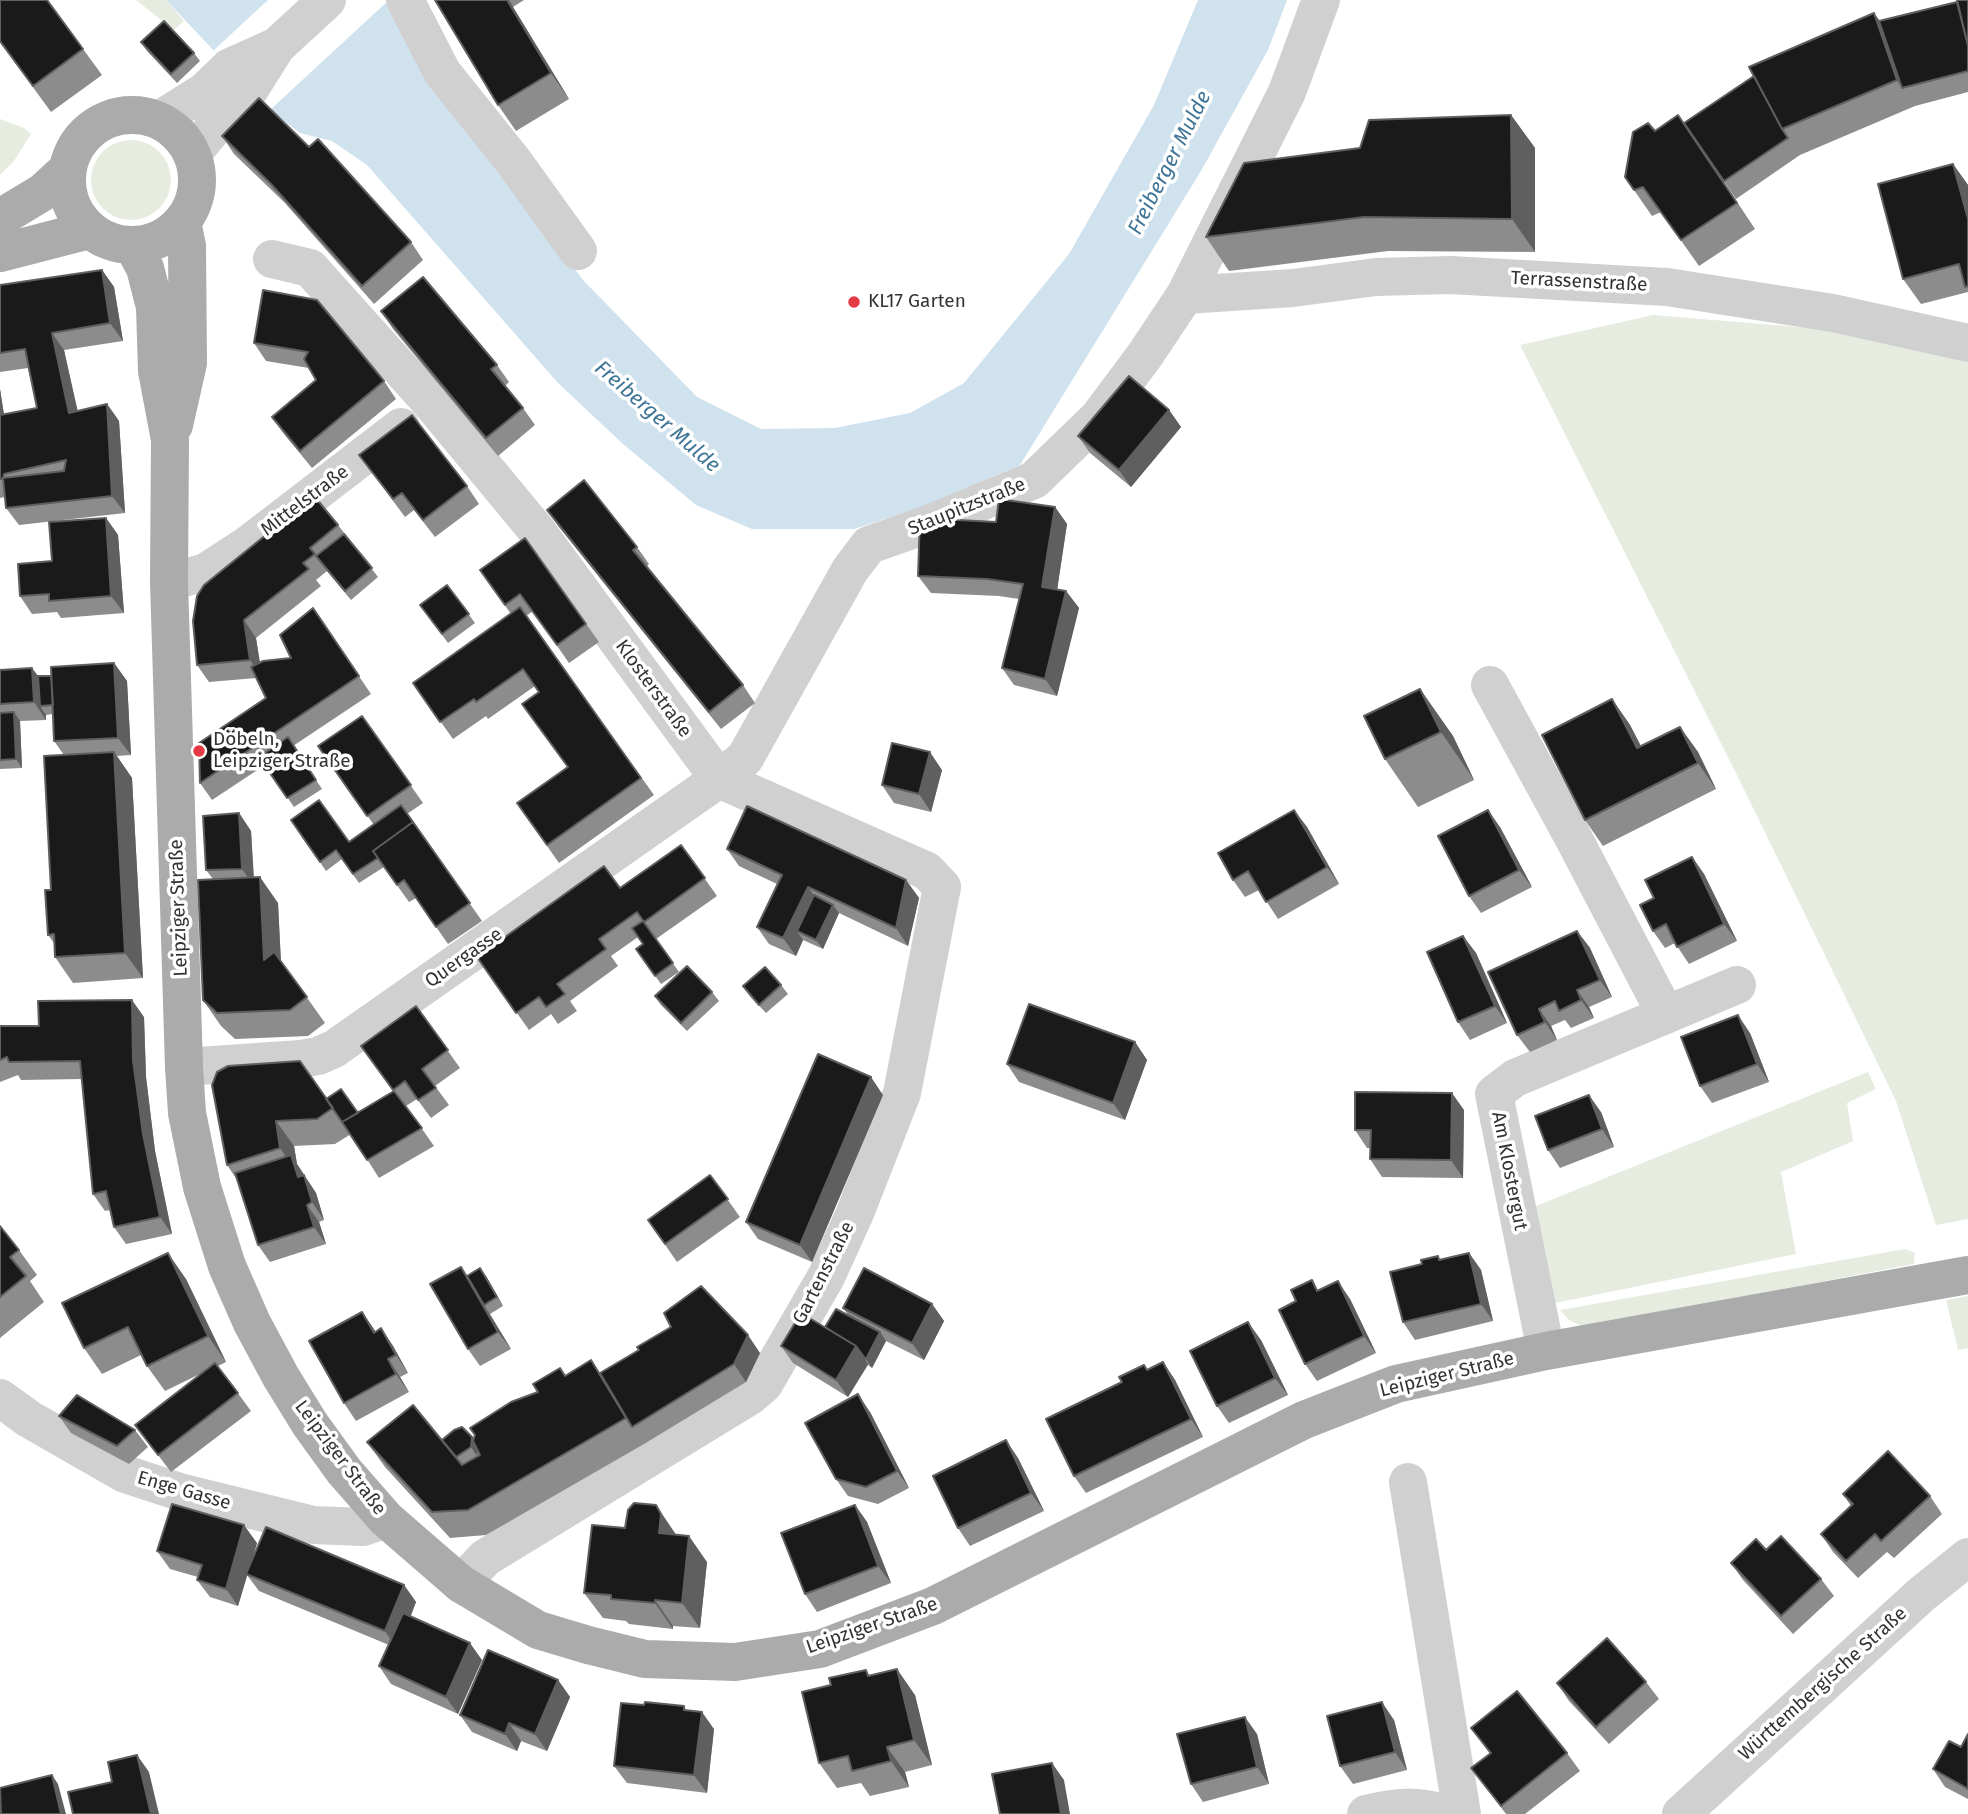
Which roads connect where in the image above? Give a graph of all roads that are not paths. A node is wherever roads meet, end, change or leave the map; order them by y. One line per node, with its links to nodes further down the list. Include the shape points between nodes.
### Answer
1 (327, 0): 4 (street)
2 (405, 0): 12 (street, via 442,72)
3 (1321, 0): 15 (street, Staupitzstraße, via 1287,92)
4 (240, 78): 5 (street, via 205,91); 6 (street, via 226,113)
5 (159, 120): 6 (main road, via 181,136); 7 (main road, via 124,115 103,121 74,149)
6 (192, 154): 9 (main road, via 196,195)
7 (67, 170): 8 (main road); 10 (main road, via 67,192)
8 (0, 218)
9 (182, 222): 11 (main road, via 157,241); 18 (main road, Leipziger Straße, via 187,246 188,363)
10 (89, 230): 11 (main road, via 102,239); 13 (main road)
11 (133, 246): 18 (main road, Leipziger Straße, via 145,268 155,306 157,371)
12 (579, 251)
13 (0, 253)
14 (272, 259): 17 (street, Klosterstraße, via 310,268)
15 (1185, 295): 16 (street, Terrassenstraße, via 1376,277 1450,275 1667,287 1833,313); 21 (street, Staupitzstraße, via 1098,418 1034,480 869,545 850,570 745,758)
16 (1968, 343)
17 (432, 404): 19 (street, Mittelstraße, via 246,546 206,572); 21 (street, Klosterstraße, via 537,531)
18 (170, 440): 19 (main road, Leipziger Straße)
19 (169, 582): 25 (main road, Leipziger Straße)
20 (1490, 685): 24 (street)
21 (719, 779): 22 (street, Klosterstraße, via 926,872); 25 (street, Quergasse, via 334,1049 300,1059)
22 (942, 887): 32 (street, Gartenstraße, via 902,1093 826,1277 764,1384 485,1558)
23 (1737, 985): 24 (street, Am Klostergut)
24 (1666, 1015): 27 (street, Am Klostergut, via 1515,1078 1494,1094)
25 (184, 1067): 30 (main road, Leipziger Straße, via 187,1113 202,1187 227,1266 252,1323 310,1424)
26 (1968, 1275): 27 (main road, Leipziger Straße)
27 (1546, 1351): 32 (main road, Leipziger Straße, via 1396,1384 1304,1420 933,1606 820,1649 734,1661 645,1659 538,1630)
28 (0, 1398): 30 (street, Enge Gasse, via 125,1474 183,1493 313,1525 363,1527)
29 (1408, 1482): 35 (street)
30 (386, 1519): 32 (main road, Leipziger Straße)
31 (1968, 1557): 36 (street, Württembergische Straße)
32 (461, 1584)
33 (1366, 1814): 34 (street, via 1419,1807)
34 (1447, 1814)
35 (1462, 1814)
36 (1681, 1814)

